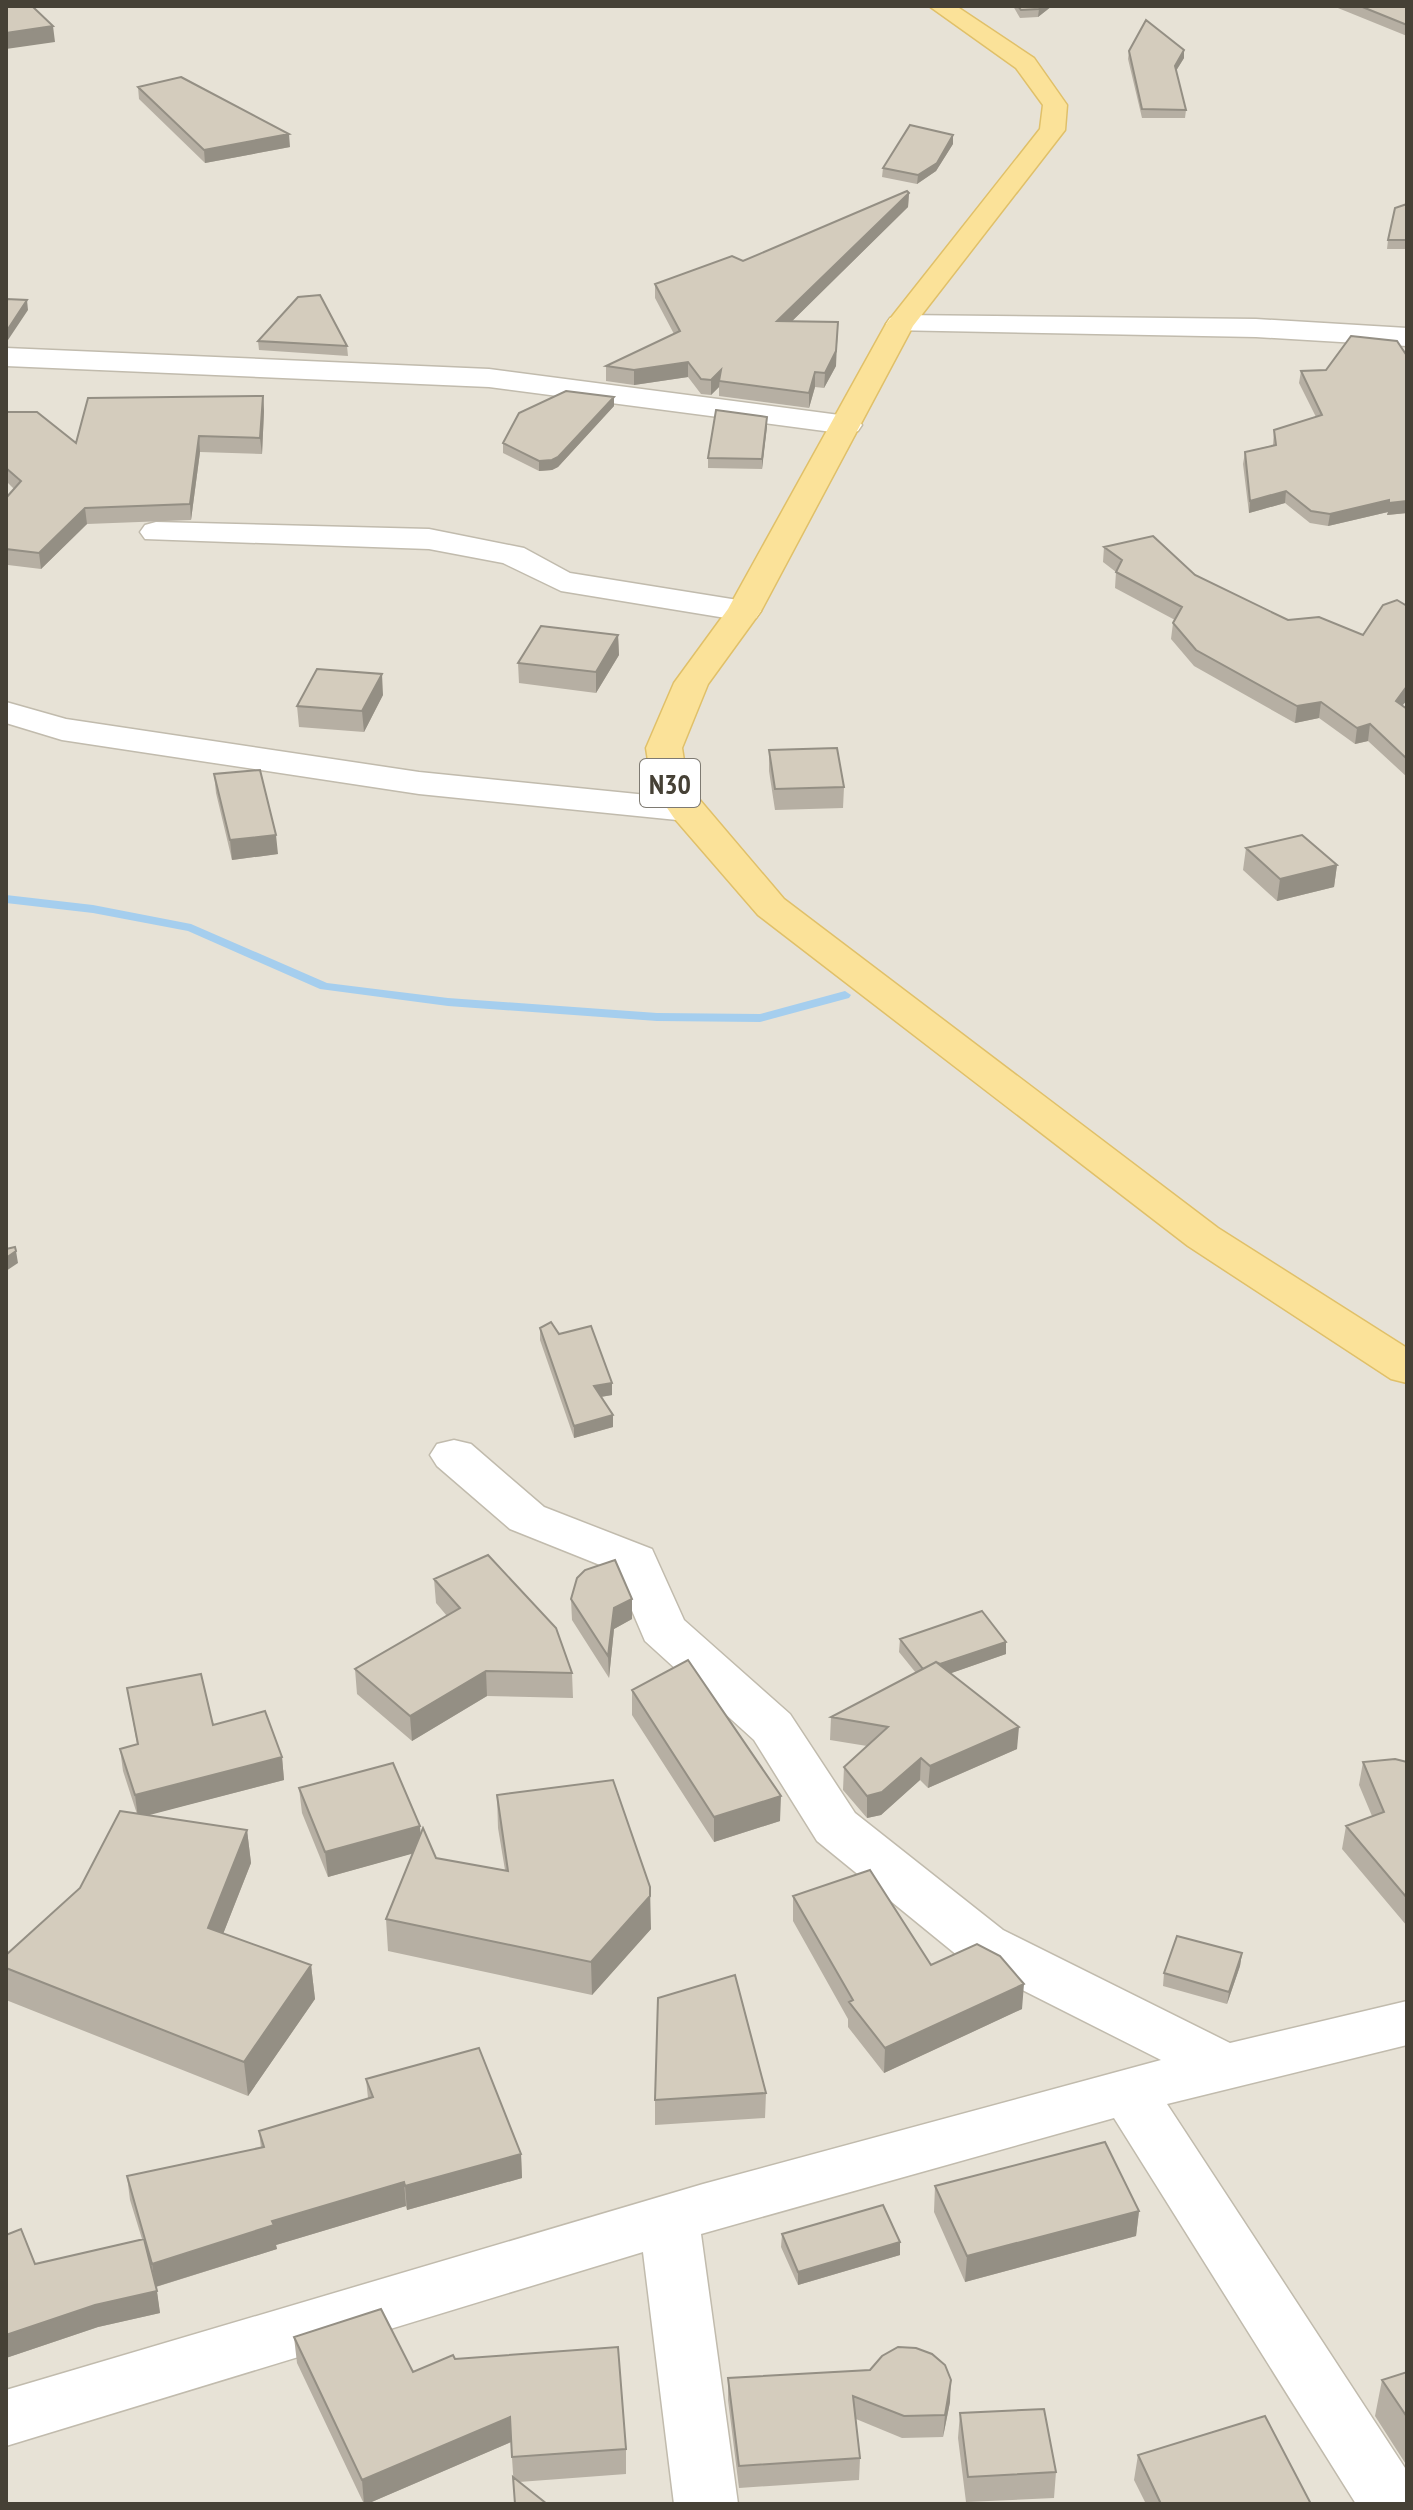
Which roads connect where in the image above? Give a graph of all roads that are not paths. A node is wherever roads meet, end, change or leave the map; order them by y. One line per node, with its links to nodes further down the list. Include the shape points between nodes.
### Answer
1 (941, 6): 2 (main road, N30, via 1025,63 1055,105 1052,130)
2 (900, 324): 3 (street, via 1256,328); 5 (main road, N30)
3 (1407, 337)
4 (6, 357): 5 (street, via 489,378)
5 (847, 425): 7 (main road, N30)
6 (156, 532): 7 (street, via 429,539 513,555 561,581)
7 (744, 611): 9 (main road, N30, via 691,683 664,748 670,786)
8 (6, 712): 9 (street, via 62,729 419,783)
9 (687, 810): 10 (main road, N30, via 771,907 1203,1237)
10 (1407, 1369)
11 (454, 1455): 13 (street, via 527,1518 635,1561 663,1629 772,1727 836,1827 983,1945)
12 (1407, 2023): 13 (street)
13 (1223, 2065): 14 (street)
14 (1128, 2092): 15 (street); 18 (street)
15 (669, 2220): 16 (street); 17 (street)
16 (6, 2418)
17 (706, 2504)
18 (1392, 2504)

